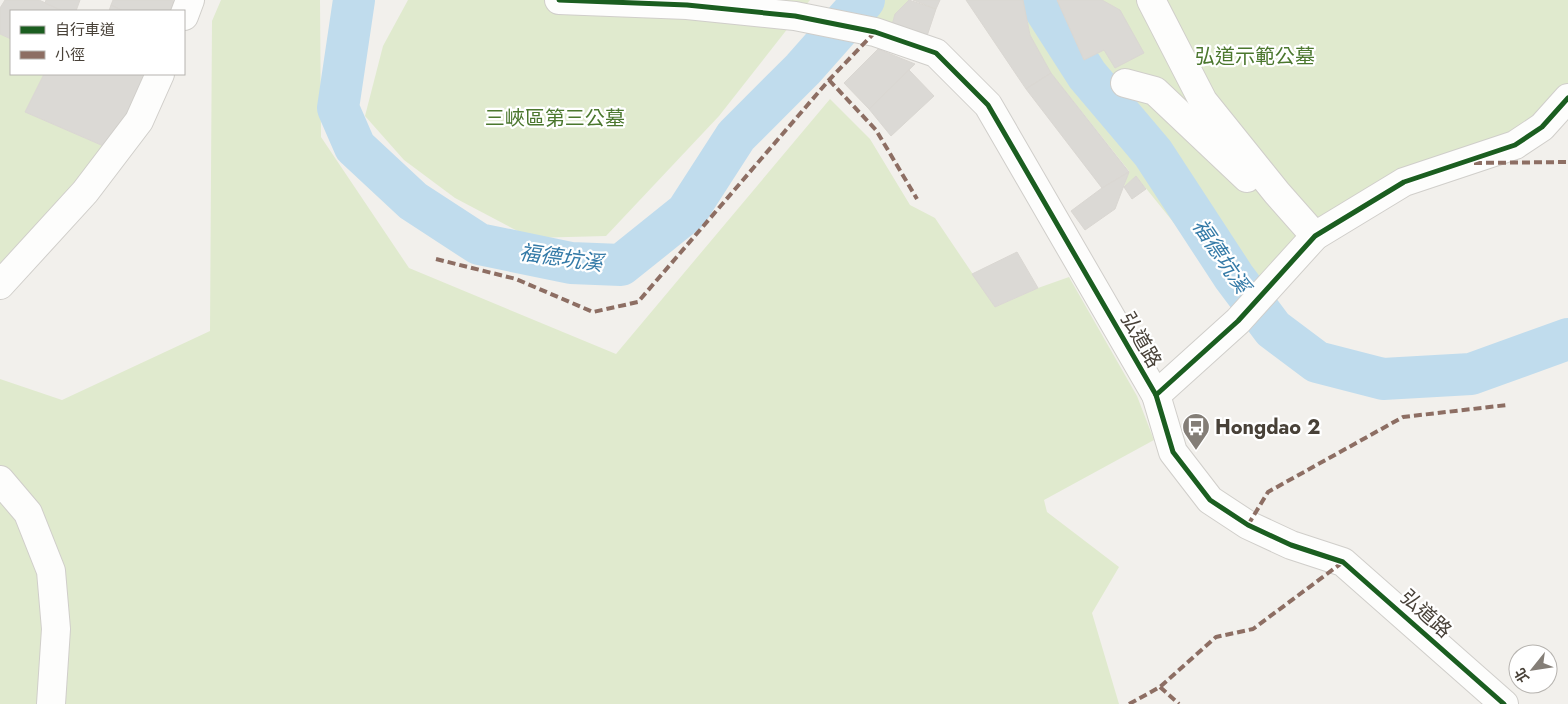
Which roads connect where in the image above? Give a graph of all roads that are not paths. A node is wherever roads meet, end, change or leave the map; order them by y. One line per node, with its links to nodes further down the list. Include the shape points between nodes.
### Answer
1 (190, 0): 4 (street)
2 (559, 0): 11 (street, 弘道路, via 687,5 795,16 875,32 936,53 988,105)
3 (1151, 0): 8 (street, via 1203,101)
4 (185, 13)
5 (160, 75): 10 (street, via 139,121 85,192)
6 (1126, 83): 8 (street, via 1155,91 1249,180)
7 (1568, 98): 9 (street, via 1542,127 1515,145 1404,182)
8 (1277, 194): 9 (street)
9 (1315, 236): 11 (street, via 1238,321)
10 (0, 285)
11 (1156, 395): 14 (street, 弘道路, via 1173,452 1210,500 1248,525 1291,545 1343,562)
12 (0, 480): 13 (street, via 28,514 51,571 56,629)
13 (51, 704)
14 (1504, 704)

